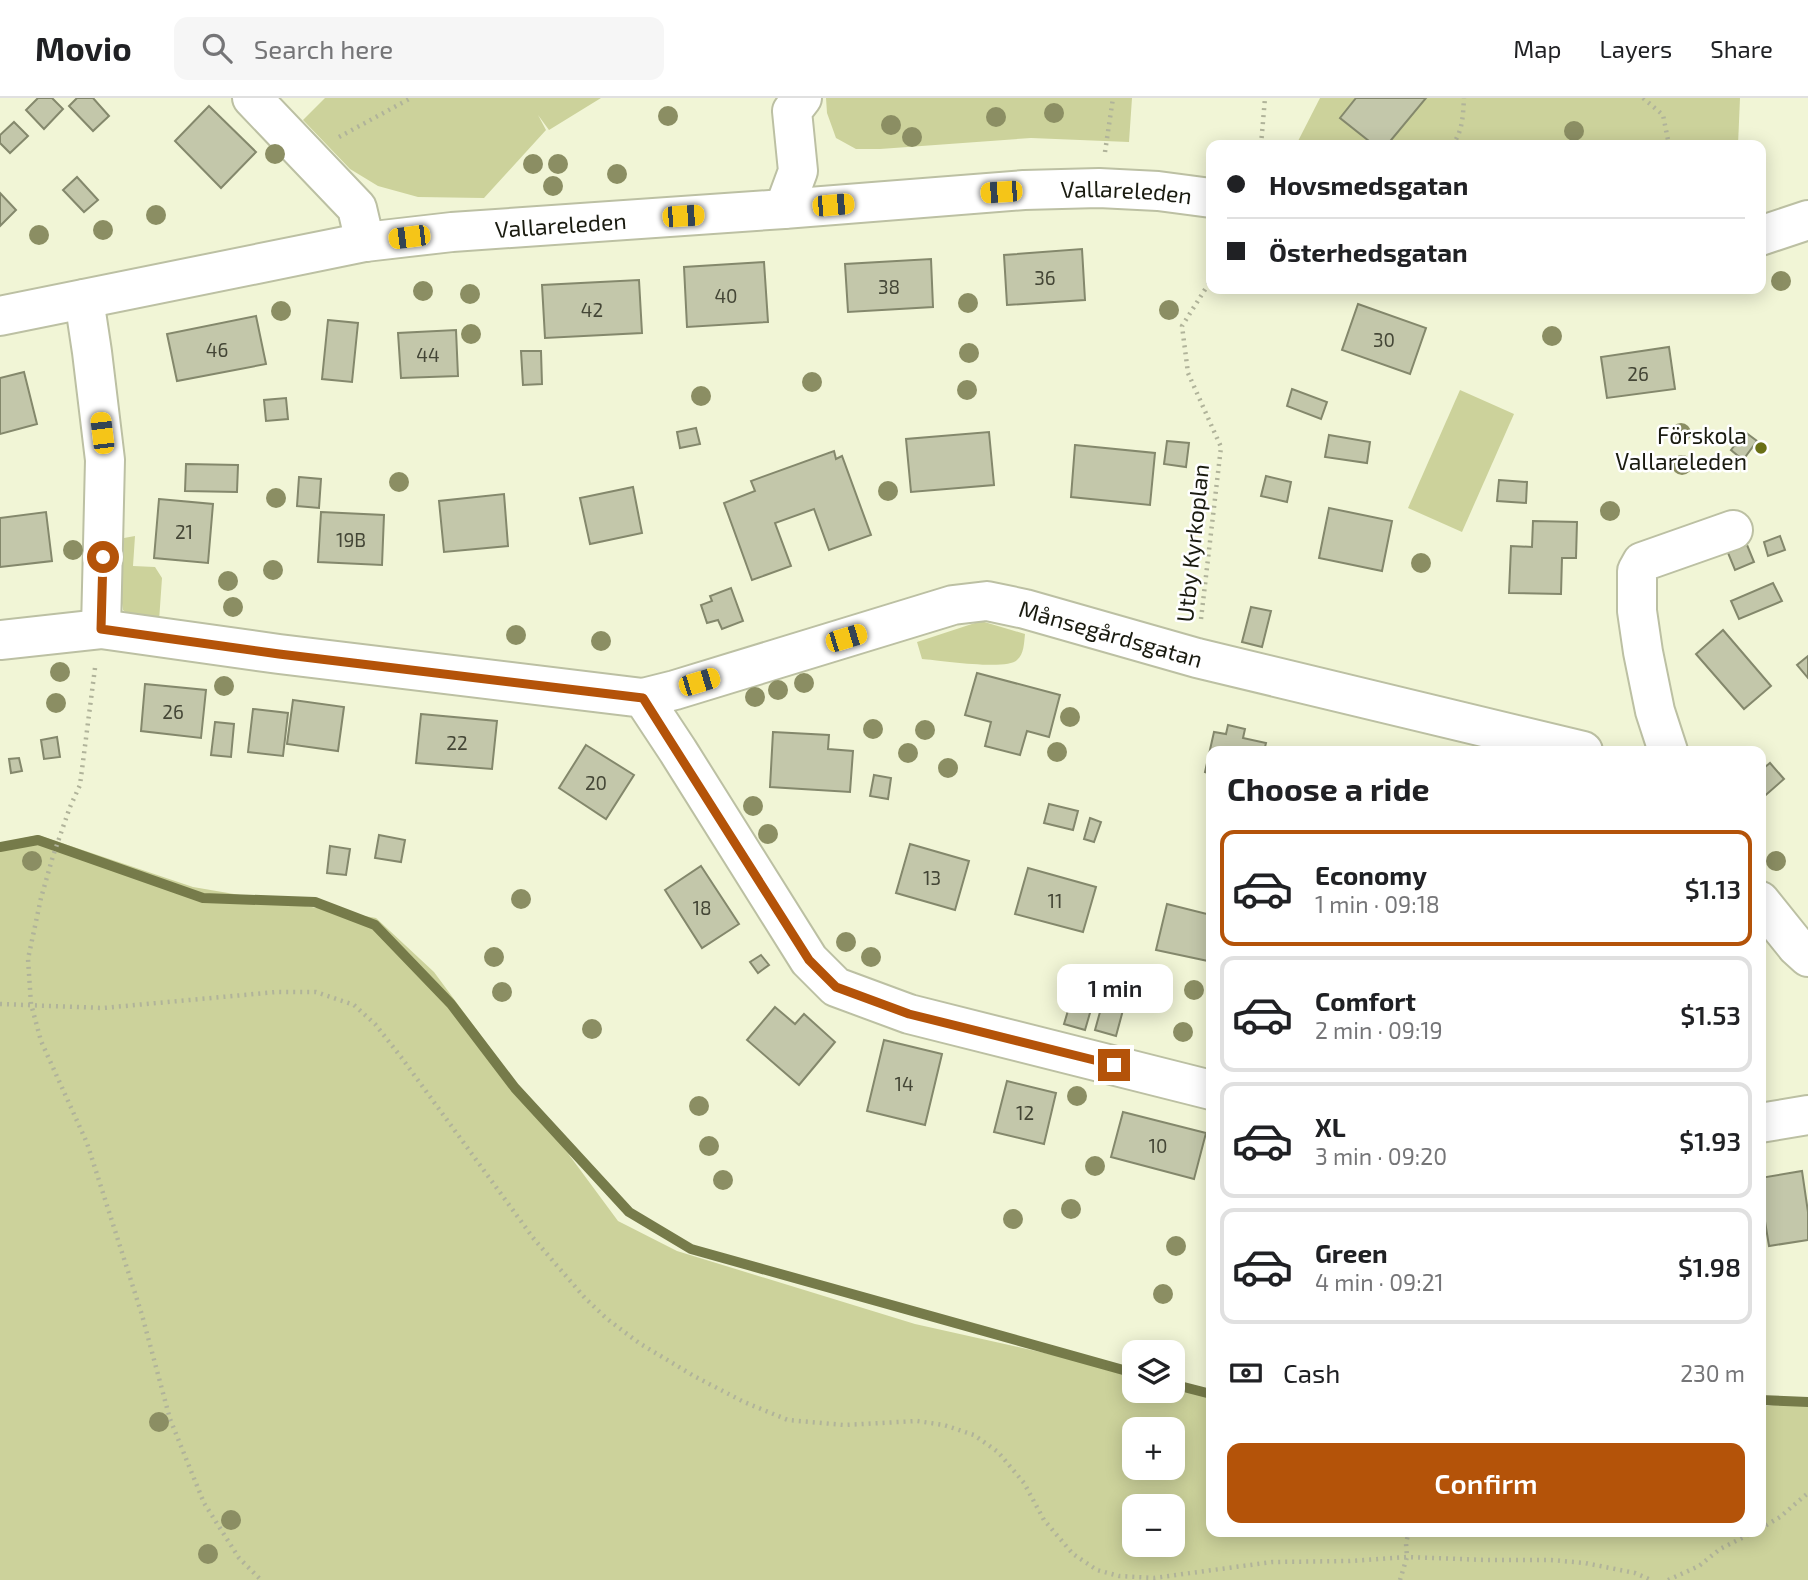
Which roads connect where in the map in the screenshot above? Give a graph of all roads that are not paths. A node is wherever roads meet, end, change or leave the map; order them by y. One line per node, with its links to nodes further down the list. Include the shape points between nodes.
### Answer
1 (252, 98): 7 (street, via 358,208)
2 (788, 102): 4 (street, via 798,170)
3 (1206, 197): 4 (street, Vallareleden, via 1099,188 1024,190)
4 (784, 209): 7 (street, Vallareleden)
5 (1808, 220): 6 (street)
6 (1766, 234)
7 (365, 242): 8 (street, Vallareleden)
8 (84, 299): 9 (street, Vallareleden); 11 (street, via 105,460)
9 (0, 316)
10 (1733, 530): 15 (street, via 1643,562 1637,571 1643,652)
11 (101, 629): 12 (street); 13 (street)
12 (0, 640)
13 (643, 698): 14 (street, Månsegårdsgatan, via 953,605 987,601 1197,658); 18 (street, via 809,960 836,987 909,1014)
14 (1562, 746)
15 (1666, 746)
16 (1766, 908): 17 (street)
17 (1808, 957)
18 (1206, 1089)
19 (1808, 1115): 20 (street)
20 (1766, 1123)

